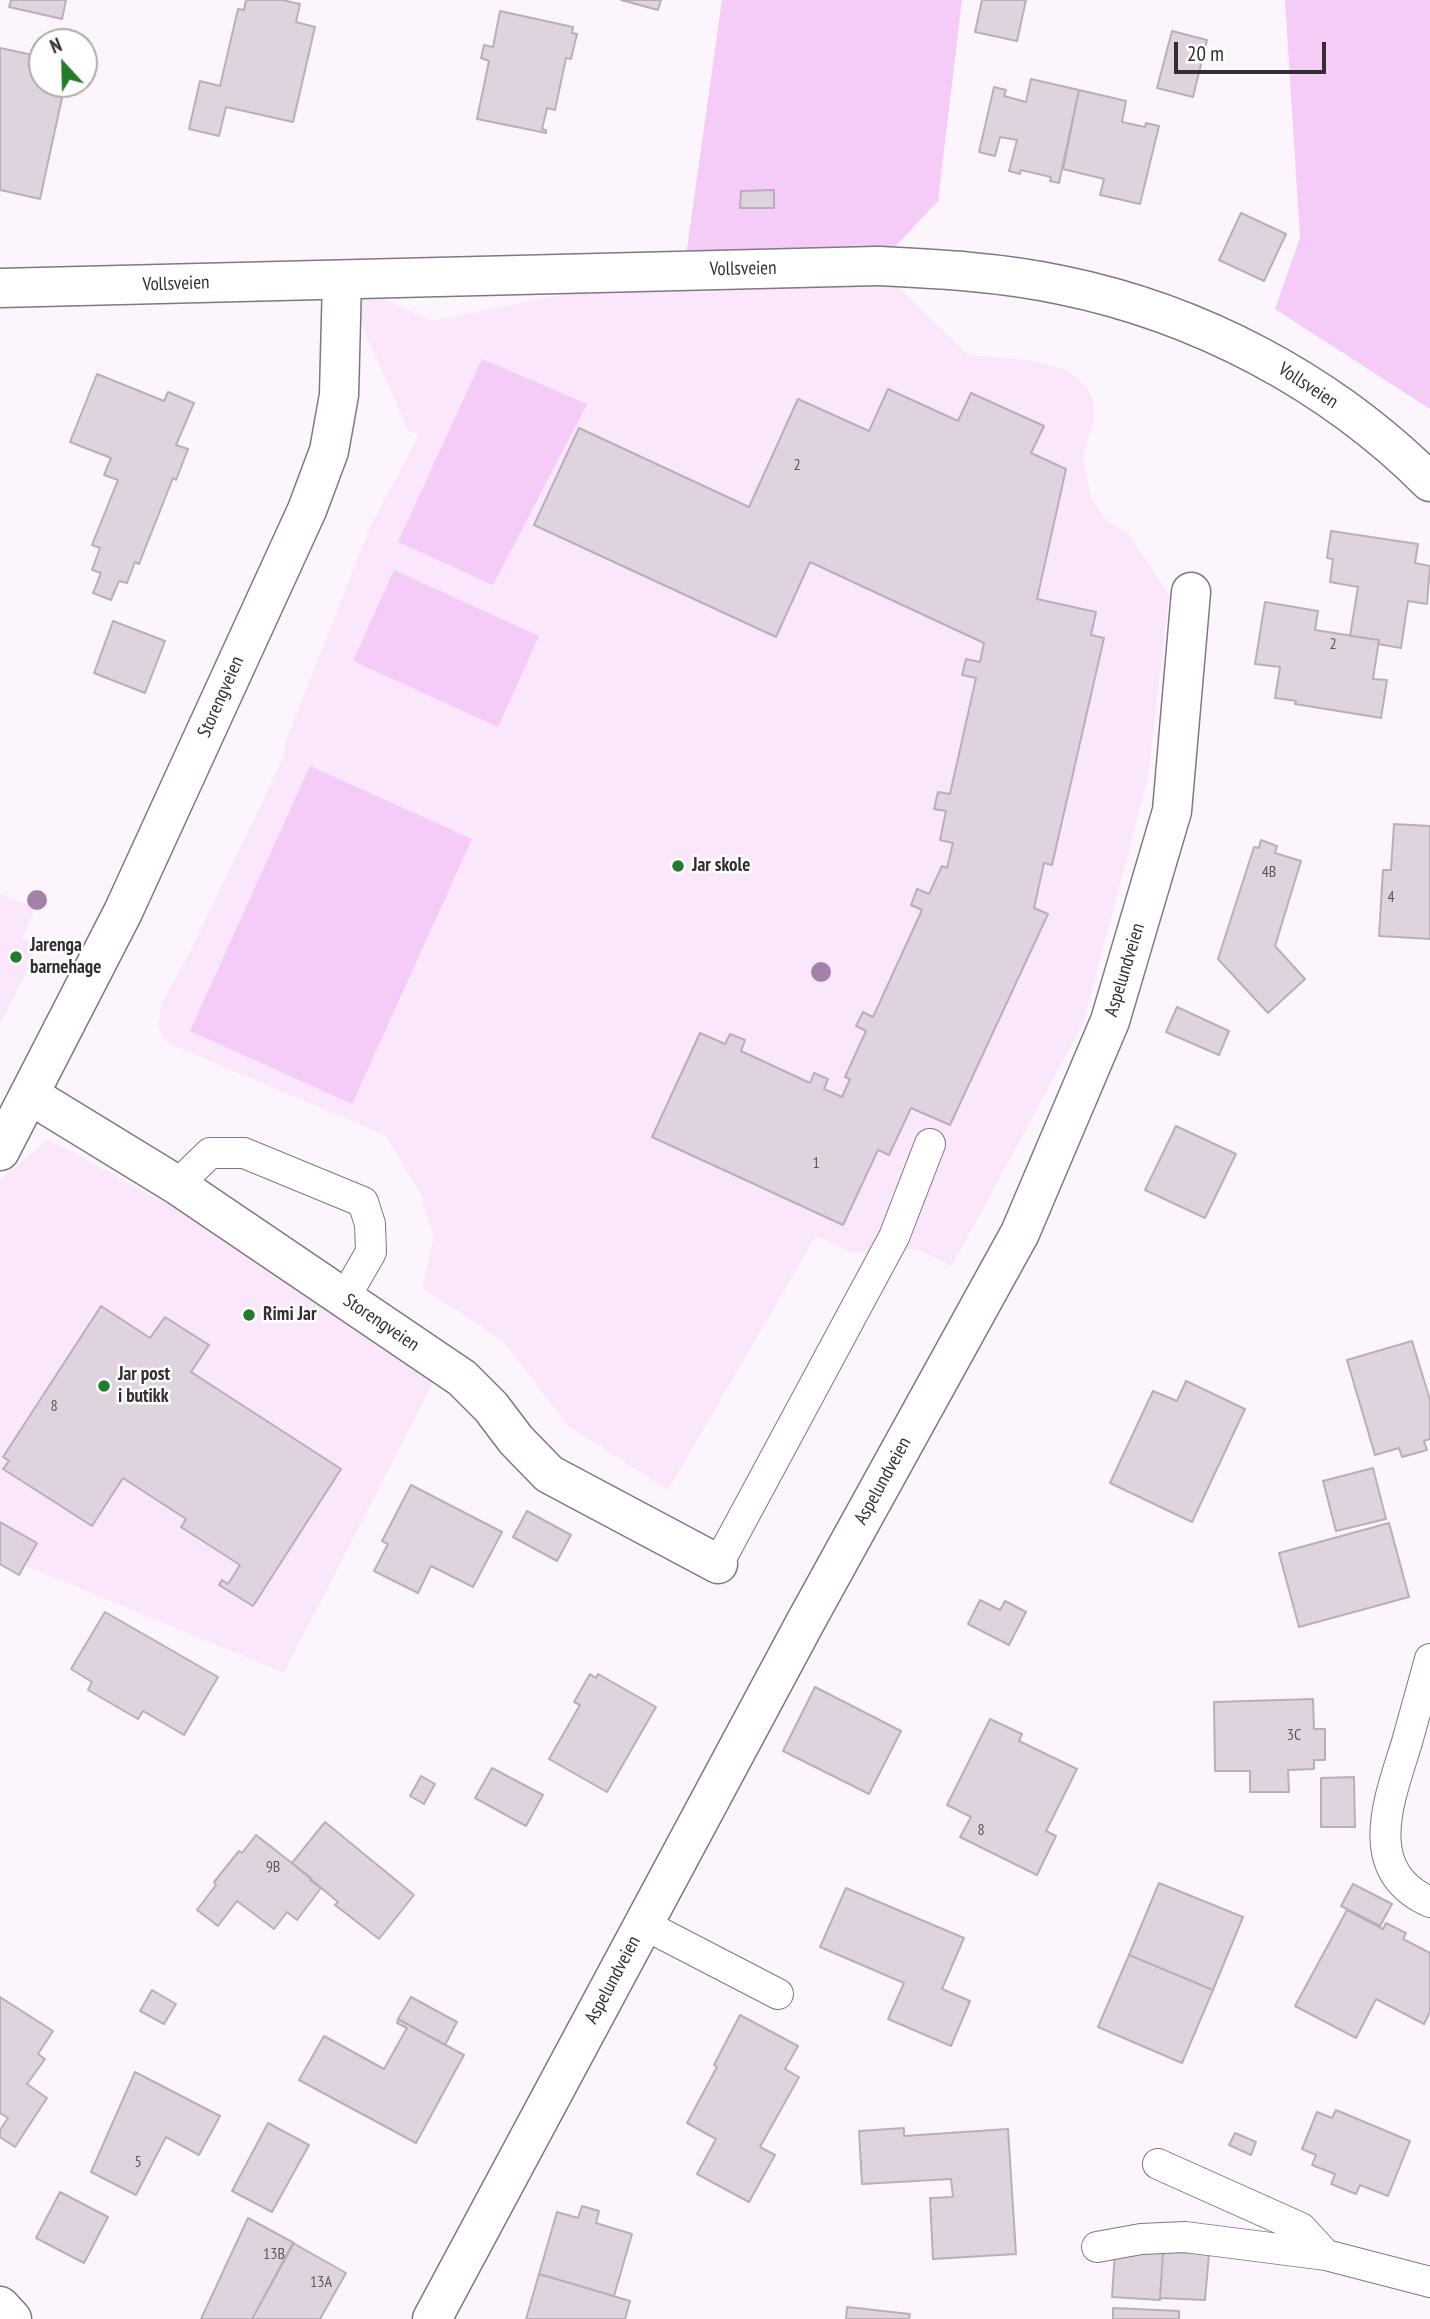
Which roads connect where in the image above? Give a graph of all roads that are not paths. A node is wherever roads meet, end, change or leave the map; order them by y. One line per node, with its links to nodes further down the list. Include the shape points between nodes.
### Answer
1 (342, 280): 2 (street, Vollsveien); 3 (street, Vollsveien, via 877,266 954,270 1061,285 1142,306 1211,332 1270,362 1317,388); 5 (street, Storengveien, via 339,395 330,451 123,912)
2 (0, 288)
3 (1430, 482)
4 (1191, 592): 13 (street, Aspelundveien, via 1172,811 1110,1021 1020,1233)
5 (30, 1095): 7 (street, Storengveien); 8 (street, Storengveien)
6 (930, 1144): 10 (lane, via 894,1237)
7 (0, 1151)
8 (177, 1185): 9 (street, Storengveien); 9 (lane, via 210,1153 244,1153 363,1202 371,1252)
9 (344, 1298): 10 (street, Storengveien, via 462,1378 549,1474)
10 (718, 1564)
11 (1430, 1659): 12 (lane, via 1384,1825 1395,1872 1417,1897)
12 (1430, 1902)
13 (643, 1924): 14 (lane); 21 (street, Aspelundveien)
14 (778, 1994)
15 (1158, 2164): 17 (lane, via 1301,2228)
16 (1097, 2247): 17 (lane, via 1185,2237)
17 (1326, 2255): 18 (lane)
18 (1430, 2282)
19 (0, 2306): 20 (street)
20 (12, 2319)
21 (432, 2319)

